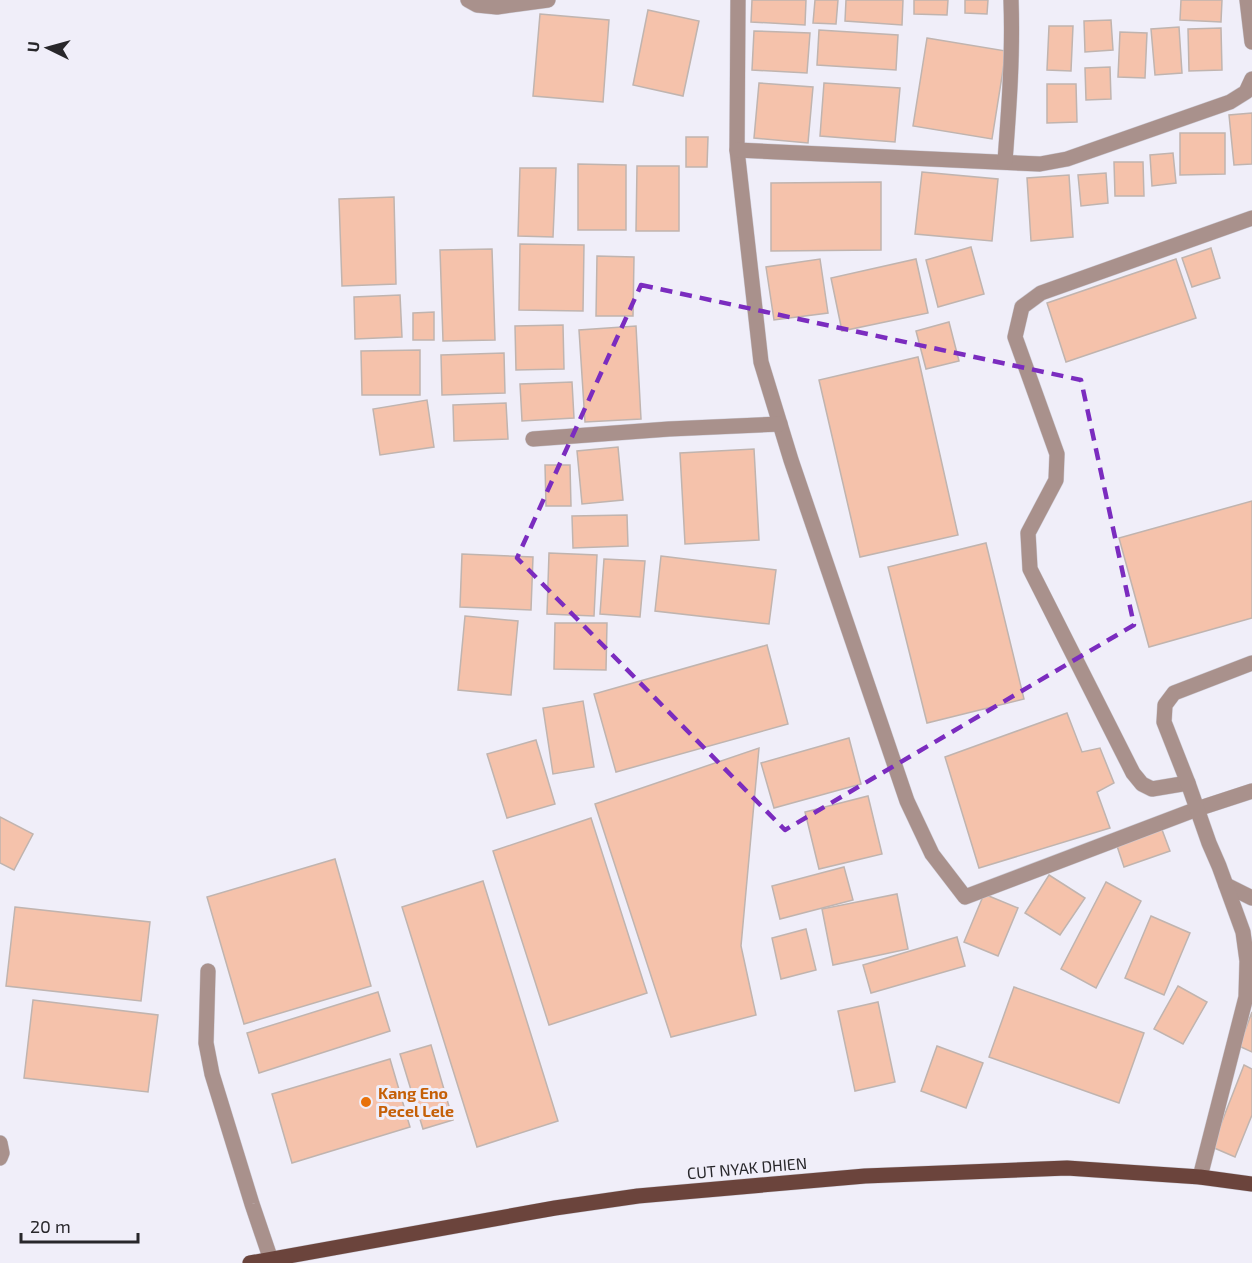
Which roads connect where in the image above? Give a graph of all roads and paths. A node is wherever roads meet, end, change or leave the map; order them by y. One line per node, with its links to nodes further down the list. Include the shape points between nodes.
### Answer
1 (468, 0): 2 (street, via 497,7)
2 (548, 0)
3 (738, 0): 8 (street)
4 (1011, 0): 9 (street)
5 (1247, 0): 6 (street)
6 (1252, 42)
7 (1252, 79): 9 (street, via 1246,92 1230,102 1067,159 1040,164)
8 (737, 150): 9 (street); 11 (street, via 761,362)
9 (1005, 161)
10 (1252, 218): 14 (street, via 1041,293 1022,307 1015,337 1057,454 1056,480 1028,533 1030,569 1133,773 1152,789)
11 (780, 424): 12 (street); 16 (street, via 907,801 932,854 964,897)
12 (533, 439)
13 (1252, 663): 14 (street, via 1174,693 1165,705 1164,722)
14 (1188, 783): 16 (street)
15 (1252, 792): 16 (street)
16 (1197, 809): 17 (street)
17 (1226, 885): 18 (street); 22 (street, via 1243,932 1246,997)
18 (1252, 898)
19 (208, 971): 24 (street, via 206,1042 212,1074)
20 (0, 1143): 21 (street)
21 (0, 1158)
22 (1200, 1177): 23 (main road, CUT NYAK DHIEN); 24 (main road, CUT NYAK DHIEN, via 1067,1168 865,1176 638,1196)
23 (1252, 1184)
24 (272, 1260): 25 (main road, CUT NYAK DHIEN)
25 (250, 1263)

